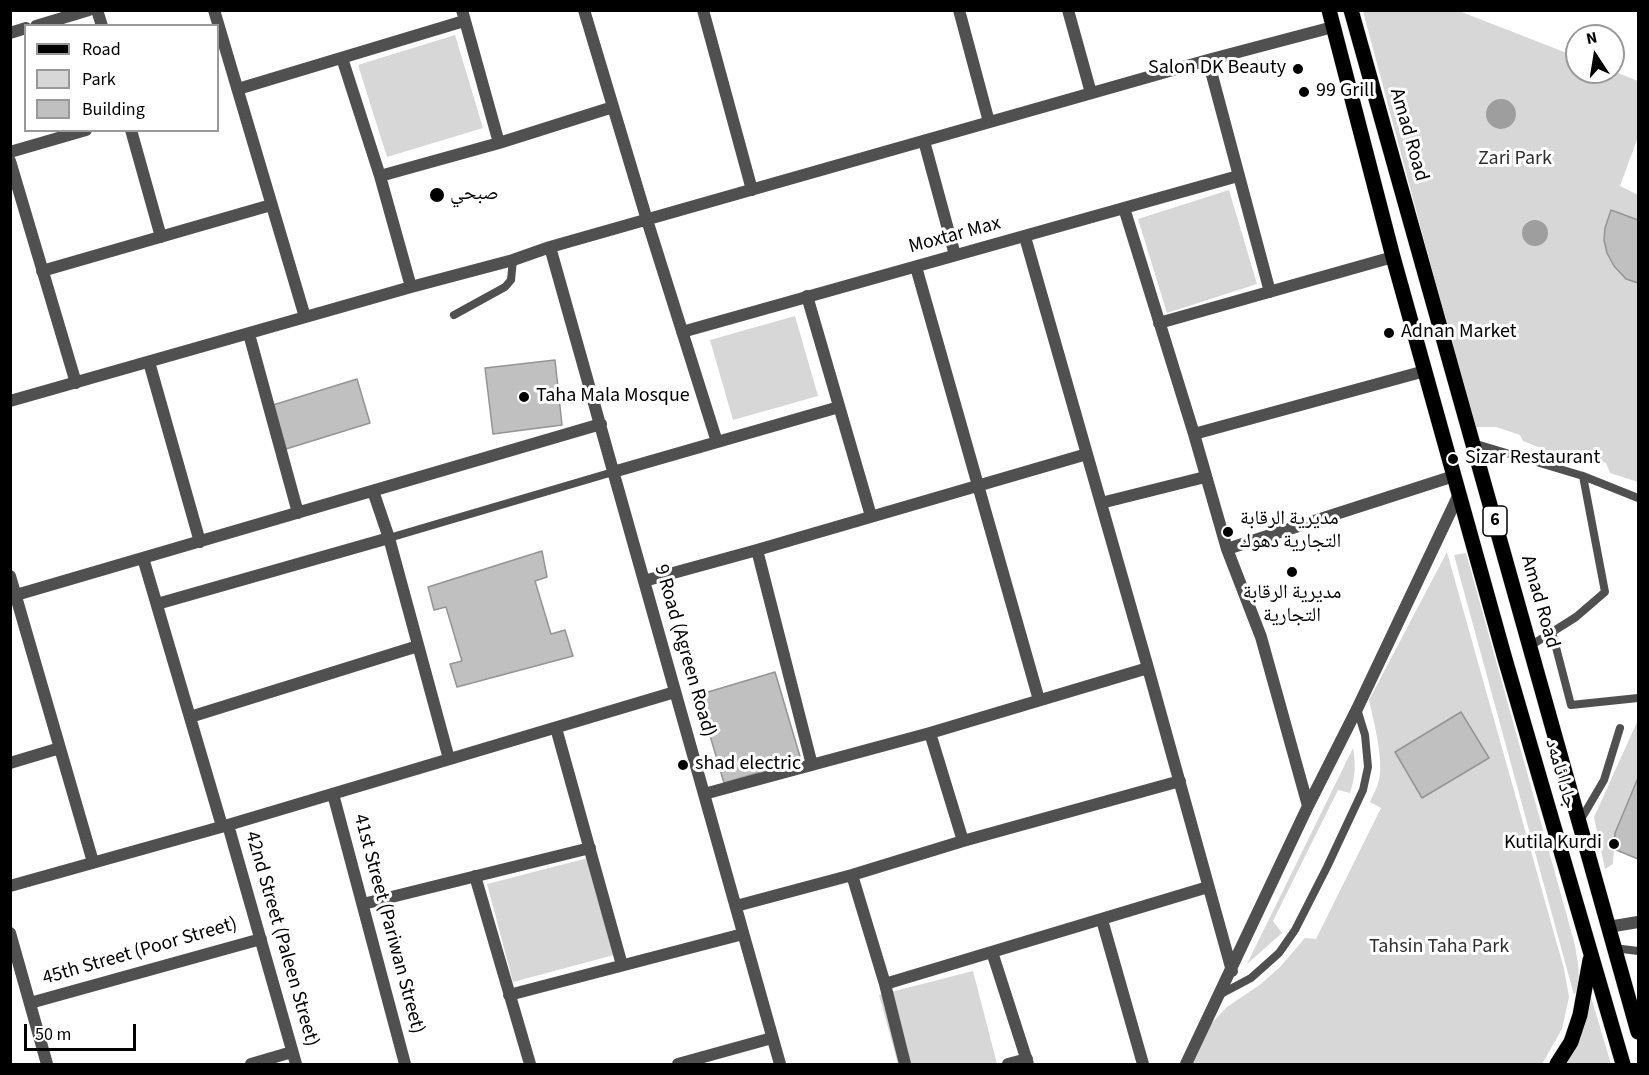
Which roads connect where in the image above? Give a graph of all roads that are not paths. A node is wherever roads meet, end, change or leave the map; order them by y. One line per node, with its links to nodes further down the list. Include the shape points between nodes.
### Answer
1 (89, 10): 9 (street)
2 (584, 10): 16 (street)
3 (703, 10): 26 (street)
4 (959, 10): 17 (street)
5 (1068, 10): 15 (street)
6 (1329, 10): 11 (main road, 6)
7 (1351, 10): 54 (main road, Amad Road / 6)
8 (463, 16): 12 (street); 21 (street)
9 (43, 24)
10 (219, 26): 14 (street)
11 (1333, 27): 13 (street); 34 (main road, 6)
12 (342, 58): 14 (street); 24 (street)
13 (1208, 60): 15 (street); 25 (street)
14 (238, 88): 27 (street)
15 (1091, 93): 17 (street)
16 (613, 107): 21 (street); 29 (street)
17 (989, 122): 20 (street)
18 (79, 132): 22 (street)
19 (132, 132): 30 (street)
20 (924, 141): 26 (street); 33 (street)
21 (499, 143): 24 (street)
22 (10, 152)
23 (10, 160): 37 (street)
24 (380, 176): 38 (street)
25 (1238, 176): 28 (street, Moxtar Max); 39 (street)
26 (752, 190): 29 (street)
27 (271, 205): 30 (street); 42 (street)
28 (1124, 208): 31 (street, Moxtar Max); 43 (street)
29 (646, 220): 32 (street); 44 (street)
30 (161, 237): 37 (street)
31 (1025, 237): 33 (street, Moxtar Max); 55 (street)
32 (550, 247): 35 (street); 51 (street, 9 Road (Agreen Road))
33 (955, 255): 36 (street, Moxtar Max)
34 (1393, 257): 39 (street); 47 (main road, 6)
35 (513, 260): 38 (street); 41 (lane, via 511,280 505,287)
36 (916, 267): 40 (street, Moxtar Max); 60 (street)
37 (42, 271): 48 (street)
38 (411, 287): 42 (street)
39 (1270, 292): 43 (street)
40 (807, 296): 44 (street, Moxtar Max); 50 (street)
41 (454, 315)
42 (305, 317): 45 (street)
43 (1159, 322): 52 (street)
44 (682, 332): 53 (street)
45 (249, 334): 46 (street); 65 (street)
46 (149, 362): 48 (street); 68 (street)
47 (1425, 371): 52 (street); 57 (main road, 6)
48 (76, 383): 49 (street)
49 (10, 402)
50 (839, 407): 53 (street); 66 (street)
51 (601, 424): 56 (street, 9 Road (Agreen Road)); 61 (street)
52 (1194, 434): 59 (street)
53 (717, 442): 56 (street)
54 (1473, 443): 58 (lane); 78 (main road, Amad Road / 6)
55 (1087, 454): 60 (street); 64 (street)
56 (613, 472): 67 (lane); 73 (street, 9 Road (Agreen Road))
57 (1454, 476): 62 (main road, 6); 69 (street)
58 (1583, 476): 63 (lane); 76 (lane, via 1605,592)
59 (1205, 477): 64 (street); 69 (street)
60 (978, 485): 66 (street); 82 (street)
61 (373, 491): 65 (street); 67 (street)
62 (1459, 494): 83 (street); 116 (main road, جادا ئامەد / 6)
63 (1638, 498)
64 (1101, 503): 79 (street)
65 (298, 513): 68 (street)
66 (871, 516): 70 (street)
67 (389, 538): 75 (street); 77 (street)
68 (200, 542): 71 (street)
69 (1227, 549): 95 (street, via 1261,637)
70 (757, 550): 73 (street); 91 (street)
71 (143, 558): 74 (street); 75 (street, 42nd Street (Paleen Street))
72 (10, 576): 74 (street)
73 (644, 581): 80 (street, 9 Road (Agreen Road))
74 (16, 595): 88 (street)
75 (157, 604): 84 (street, 42nd Street (Paleen Street))
76 (1552, 632): 78 (lane); 81 (lane, via 1570,705)
77 (418, 646): 84 (street); 89 (street)
78 (1530, 646): 96 (main road, Amad Road / 6)
79 (1148, 668): 82 (street); 92 (street)
80 (675, 692): 85 (street); 94 (street, 9 Road (Agreen Road))
81 (1638, 698)
82 (1040, 700): 87 (street)
83 (1357, 709): 95 (street); 122 (lane, via 1368,766 1363,790 1327,867 1279,953 1251,978)
84 (190, 717): 97 (street, 42nd Street (Paleen Street))
85 (556, 728): 89 (street); 99 (street)
86 (1620, 728): 96 (lane, via 1604,780)
87 (930, 733): 91 (street); 98 (street)
88 (60, 748): 90 (street); 100 (street)
89 (449, 759): 93 (street)
90 (10, 763)
91 (812, 765): 94 (street)
92 (1180, 781): 98 (street); 104 (street)
93 (333, 794): 97 (street); 105 (street, 41st Street (Pariwan Street))
94 (704, 794): 106 (street, 9 Road (Agreen Road))
95 (1308, 807): 118 (street)
96 (1579, 823): 109 (main road, Amad Road / 6)
97 (225, 825): 100 (street); 112 (street, 42nd Street (Paleen Street))
98 (963, 841): 101 (street)
99 (590, 848): 102 (street); 117 (street)
100 (93, 862): 103 (street)
101 (852, 875): 106 (street); 119 (street)
102 (475, 876): 105 (street); 121 (street)
103 (10, 886)
104 (1208, 887): 107 (street); 118 (street)
105 (363, 904): 132 (street, 41st Street (Pariwan Street))
106 (735, 906): 111 (street, 9 Road (Agreen Road))
107 (1102, 920): 115 (street); 138 (street)
108 (1638, 922): 109 (street)
109 (1608, 927): 113 (main road, Amad Road / 6)
110 (10, 933): 123 (street, 45th Street (Poor Street))
111 (743, 934): 117 (street); 126 (street, 9 Road (Agreen Road))
112 (261, 939): 123 (street, 45th Street (Poor Street)); 127 (street, 42nd Street (Paleen Street))
113 (1614, 948): 114 (lane); 120 (main road, Amad Road / 6)
114 (1638, 951)
115 (992, 952): 119 (street); 128 (street)
116 (1591, 954): 140 (main road, via 1580,1015 1571,1042); 141 (main road, جادا ئامەد / 6)
117 (622, 965): 121 (street)
118 (1232, 971): 122 (street)
119 (885, 984): 136 (street)
120 (1624, 985): 124 (main road); 125 (main road, Amad Road / 6)
121 (509, 995): 133 (street)
122 (1218, 996): 139 (street)
123 (30, 1003): 129 (street, 45th Street (Poor Street))
124 (1638, 1006)
125 (1638, 1032)
126 (772, 1038): 134 (street); 135 (street, 9 Road (Agreen Road))
127 (292, 1052): 130 (street); 131 (street, 42nd Street (Paleen Street))
128 (1028, 1062): 137 (street)
129 (47, 1065)
130 (252, 1065)
131 (296, 1065)
132 (405, 1065)
133 (530, 1065)
134 (678, 1065)
135 (780, 1065)
136 (905, 1065)
137 (1008, 1065)
138 (1143, 1065)
139 (1186, 1065)
140 (1557, 1065)
141 (1623, 1065)

